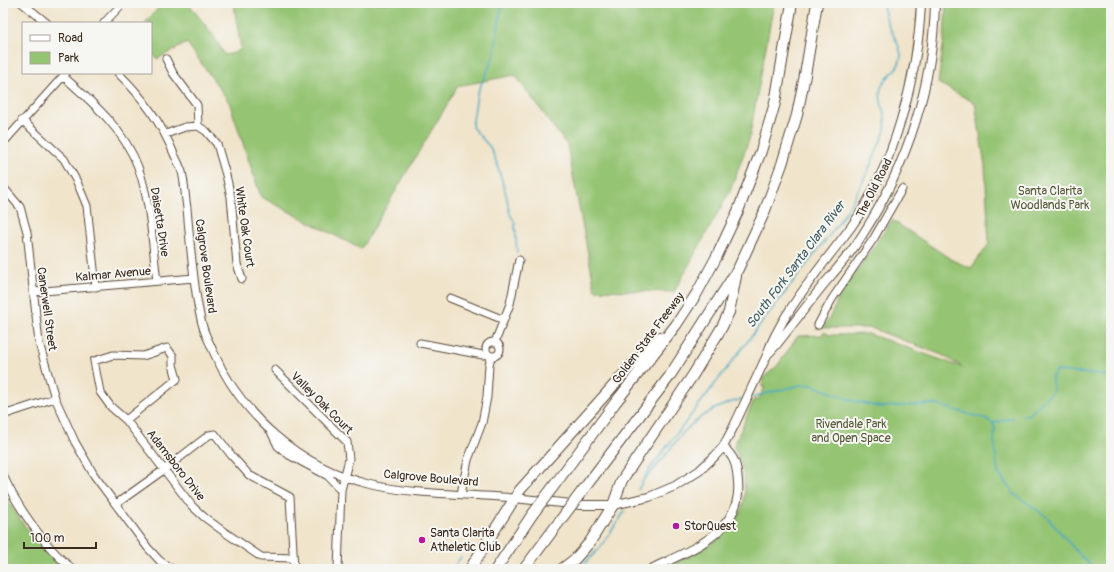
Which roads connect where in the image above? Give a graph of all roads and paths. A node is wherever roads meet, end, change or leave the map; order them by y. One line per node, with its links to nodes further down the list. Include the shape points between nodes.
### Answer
1 (22, 3): 7 (street)
2 (122, 3): 8 (street)
3 (792, 3): 26 (highway, Golden State Freeway, via 775,103 761,151 717,256)
4 (817, 3): 19 (highway, via 797,115 764,213)
5 (921, 3): 30 (main road, The Old Road, via 916,56 908,95 886,162 852,225 789,311 771,342)
6 (935, 3): 30 (main road, The Old Road, via 934,37 927,84 899,168 851,252)
7 (46, 22)
8 (105, 22)
9 (166, 59): 13 (street, via 196,105)
10 (119, 74): 14 (street, Calgrove Boulevard, via 152,111)
11 (64, 75): 12 (street); 22 (street, Daisetta Drive, via 112,124 138,166 149,210)
12 (22, 120): 15 (street); 23 (street, via 64,159 77,182 87,206)
13 (198, 126): 14 (street, via 177,129); 21 (street, White Oak Court, via 217,144 226,175 231,197 237,264)
14 (166, 134): 20 (street, Calgrove Boulevard, via 182,172)
15 (3, 143)
16 (3, 187): 24 (street, Canerwell Street, via 20,207 26,232)
17 (902, 189): 28 (street)
18 (519, 260): 27 (street)
19 (738, 269): 45 (highway, via 729,312 722,327 622,480); 53 (highway, bridge, via 669,377)
20 (194, 278): 22 (street, Kalmar Avenue); 36 (street, Calgrove Boulevard, via 203,327 222,369 250,411)
21 (242, 279)
22 (157, 281): 23 (street, Kalmar Avenue)
23 (96, 286): 24 (street, Kalmar Avenue)
24 (33, 292): 33 (street, Canerwell Street, via 39,343)
25 (450, 298): 27 (street)
26 (685, 312): 43 (highway, via 631,366); 52 (highway, Golden State Freeway, bridge, via 532,515)
27 (504, 320): 31 (street, via 496,342 499,352)
28 (818, 325)
29 (420, 344): 31 (street)
30 (768, 353): 37 (main road)
31 (490, 355): 42 (street, via 482,424 468,460)
32 (275, 370): 40 (street, Valley Oak Court, via 347,442 349,459)
33 (55, 398): 34 (street); 44 (street, Canerwell Street, via 75,442 94,475)
34 (3, 415)
35 (126, 420): 35 (street, Adamsboro Drive, via 111,407 100,392 94,361 113,355 144,356 167,348 172,356 177,379); 38 (street, Adamsboro Drive)
36 (271, 432): 40 (street, Calgrove Boulevard, via 307,458); 41 (street, via 278,446 289,455 328,476)
37 (723, 447): 45 (main road, Calgrove Boulevard, via 699,471 675,486 648,497); 55 (main road, via 733,457 739,486 730,518 709,540)
38 (165, 469): 44 (street); 46 (street, Adamsboro Drive, via 192,506 223,531 261,557); 46 (street, via 215,434 249,475 290,497)
39 (3, 474): 47 (street, via 21,509 50,547)
40 (344, 476): 41 (street, Valley Oak Court); 42 (street, Calgrove Boulevard, via 398,489)
41 (341, 490): 50 (street, Valley Oak Court)
42 (461, 494): 43 (street, Calgrove Boulevard)
43 (514, 498): 45 (main road, Calgrove Boulevard, via 581,505); 51 (highway)
44 (116, 504): 48 (street, Canerwell Street, via 148,548)
45 (613, 505): 54 (highway, via 583,551)
46 (293, 558): 49 (street)
47 (73, 569)
48 (172, 569)
49 (294, 569)
50 (338, 569)
51 (470, 569)
52 (496, 569)
53 (524, 569)
54 (562, 569)
55 (651, 569)

